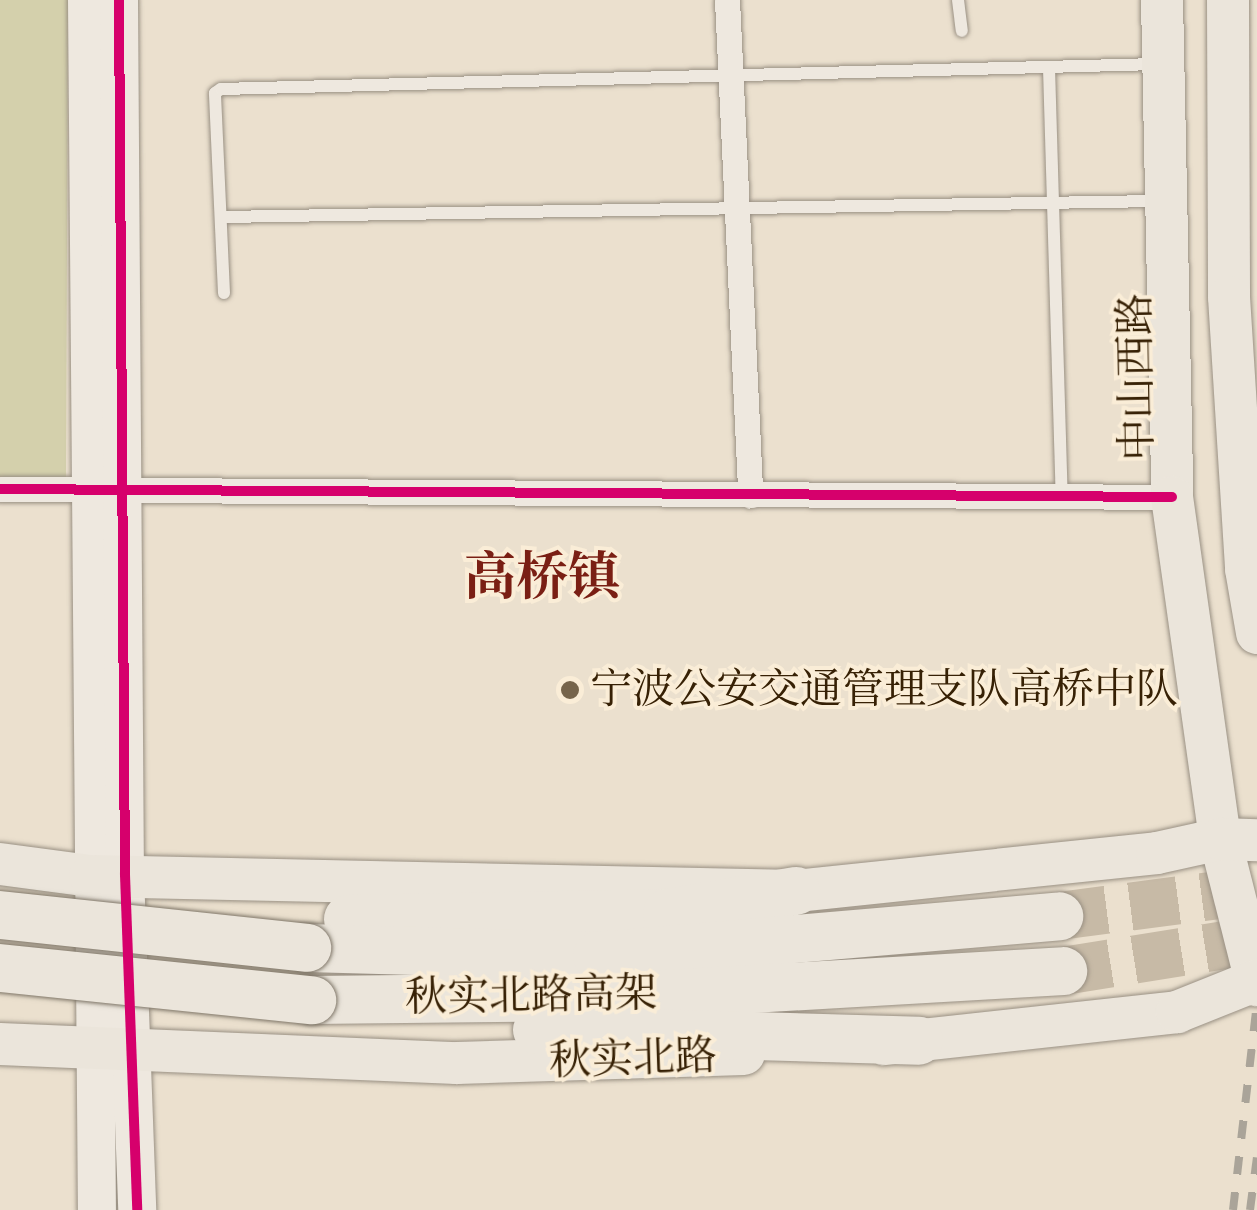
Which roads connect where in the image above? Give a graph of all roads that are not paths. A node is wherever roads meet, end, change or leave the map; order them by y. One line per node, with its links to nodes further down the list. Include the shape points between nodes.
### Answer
1 (87, 0): 17 (street)
2 (119, 0): 17 (street)
3 (727, 0): 10 (street)
4 (958, 0): 7 (lane)
5 (1162, 0): 8 (main road, 中山西路)
6 (1228, 0): 21 (main road, via 1229,298 1246,569)
7 (962, 30)
8 (1164, 64): 9 (lane); 11 (main road, 中山西路)
9 (1049, 68): 10 (lane); 12 (lane)
10 (730, 78): 13 (street); 14 (lane, via 220,89 215,93)
11 (1166, 200): 12 (lane); 20 (main road, 中山西路)
12 (1056, 203): 13 (lane); 19 (lane)
13 (736, 209): 14 (lane); 18 (street)
14 (222, 217): 15 (lane)
15 (224, 294)
16 (0, 490): 17 (street)
17 (111, 490): 18 (street); 24 (street)
18 (750, 494): 19 (street)
19 (1062, 497): 20 (street)
20 (1172, 497): 22 (main road, 中山西路)
21 (1257, 634)
22 (1239, 839): 25 (main road); 31 (main road, 中山西路)
23 (0, 864): 24 (main road)
24 (108, 876): 25 (main road); 35 (street)
25 (796, 891): 28 (highway, bridge, via 667,913 314,920)
26 (0, 914): 28 (highway, 秋实北路高架, bridge)
27 (1059, 916): 28 (highway, 秋实北路高架, bridge, via 597,956 307,948)
28 (176, 936)
29 (0, 968): 32 (highway, 秋实北路高架, bridge)
30 (1063, 971): 32 (highway, 秋实北路高架, bridge, via 614,998 312,1000)
31 (1257, 982): 33 (main road, 秋实北路, via 1177,1012)
32 (180, 986): 33 (highway, bridge, via 317,1026)
33 (919, 1041): 35 (main road, 秋实北路, via 621,1062)
34 (0, 1044): 35 (main road, 秋实北路)
35 (115, 1053): 36 (street); 37 (street)
36 (98, 1210)
37 (136, 1210)

